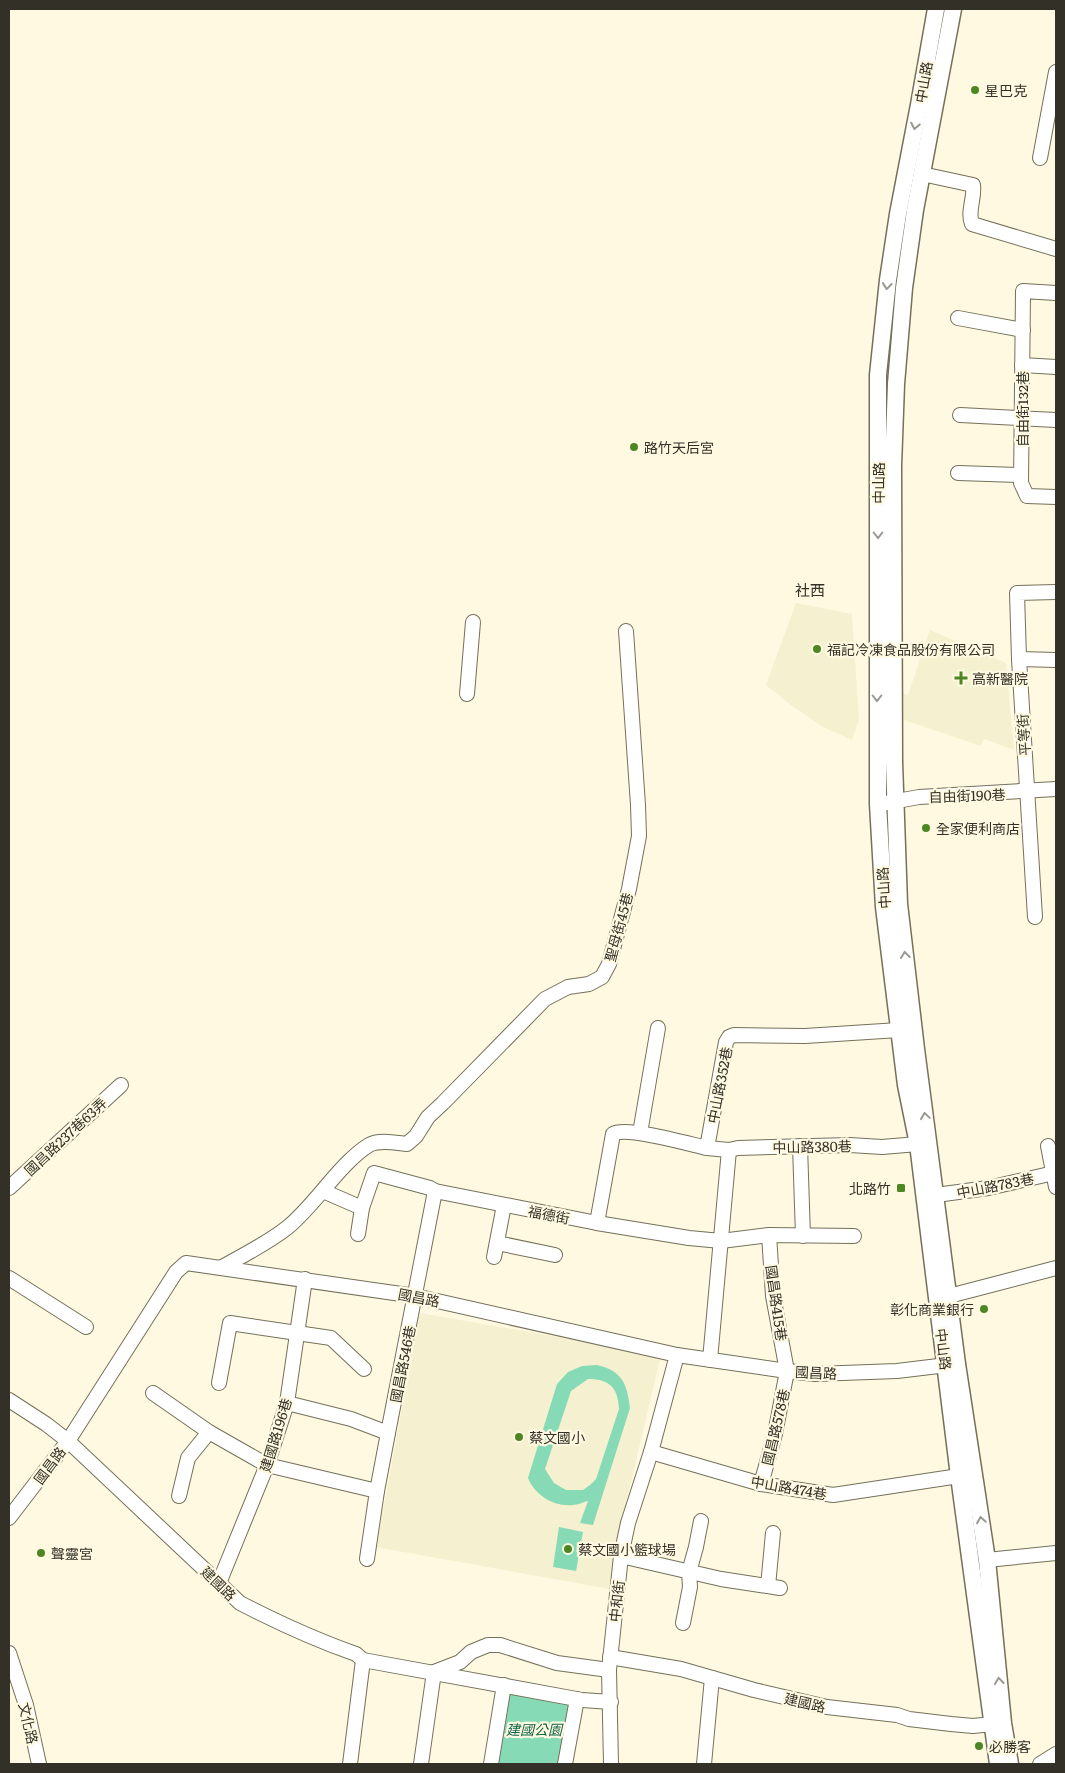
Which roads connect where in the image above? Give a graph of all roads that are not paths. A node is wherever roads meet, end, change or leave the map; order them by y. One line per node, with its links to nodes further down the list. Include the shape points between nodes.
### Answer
1 (936, 9): 27 (main road, 中山路, one-way to 27, via 898,214 878,375)
2 (953, 9): 5 (main road, 中山路)
3 (1056, 72): 4 (street)
4 (1040, 158)
5 (922, 174): 6 (street, via 972,185 972,224); 26 (main road, 中山路, via 904,288 896,384 893,466)
6 (1056, 250)
7 (1056, 293): 9 (street, 自由街132巷, via 1023,291)
8 (958, 318): 9 (street)
9 (1023, 330): 10 (street, 自由街132巷)
10 (1022, 365): 11 (street); 13 (street, 自由街132巷)
11 (1056, 366)
12 (960, 415): 13 (street)
13 (1021, 418): 14 (street); 16 (street, 自由街132巷)
14 (1056, 420)
15 (958, 473): 16 (street)
16 (1021, 475): 17 (street, 自由街132巷, via 1027,496)
17 (1056, 497)
18 (1056, 592): 21 (street, 平等街, via 1018,593)
19 (473, 622): 23 (street)
20 (626, 631): 41 (street, 聖母街45巷, via 639,836 610,964 602,977 589,984 568,987 545,999 428,1117 407,1144 371,1144)
21 (1018, 659): 22 (street); 25 (street, 平等街)
22 (1056, 660)
23 (467, 694)
24 (1056, 789): 25 (street, 自由街190巷)
25 (1027, 790): 26 (street, 自由街190巷, via 919,797); 28 (street, 平等街)
26 (896, 802): 27 (street, 自由街190巷); 43 (main road, 中山路, one-way to 26, via 899,904)
27 (878, 804): 30 (main road, 中山路, via 884,907)
28 (1034, 917)
29 (658, 1028): 32 (street)
30 (899, 1030): 33 (main road, 中山路); 36 (street, 中山路352巷, via 805,1036 734,1034 729,1037)
31 (121, 1085): 40 (street, 國昌路237巷63弄)
32 (640, 1133): 36 (street); 46 (street, via 618,1131 613,1134)
33 (918, 1144): 34 (street, 中山路380巷); 63 (main road, 中山路)
34 (800, 1146): 37 (street, 中山路380巷); 49 (street)
35 (1048, 1146): 38 (street, 中山路783巷)
36 (707, 1148): 37 (street, 中山路380巷)
37 (730, 1150): 51 (street)
38 (1054, 1173): 39 (street, 中山路783巷); 43 (street, 中山路783巷, via 988,1188)
39 (1056, 1187)
40 (9, 1188)
41 (323, 1191): 45 (street); 53 (street, 聖母街45巷, via 288,1227)
42 (435, 1191): 44 (street, 福德街); 45 (street, 福德街, via 374,1173); 57 (street)
43 (936, 1195): 58 (main road, 中山路)
44 (504, 1205): 46 (street, 福德街); 52 (street, via 496,1250)
45 (362, 1208): 47 (street)
46 (597, 1223): 51 (street, 福德街)
47 (358, 1234)
48 (769, 1235): 49 (street, 福德街); 51 (street, 福德街); 65 (street, 國昌路415巷, via 773,1296)
49 (804, 1236): 50 (street, 福德街)
50 (854, 1236)
51 (721, 1241): 62 (street)
52 (555, 1256)
53 (222, 1267): 56 (street, 國昌路); 72 (street, 國昌路, via 186,1263 176,1272)
54 (1056, 1268): 58 (street)
55 (9, 1278): 59 (street)
56 (305, 1279): 57 (street, 國昌路); 60 (street, 建國路196巷)
57 (415, 1296): 61 (street, 國昌路); 71 (street, 國昌路546巷)
58 (949, 1296): 63 (main road, 中山路)
59 (86, 1327)
60 (296, 1334): 64 (street, via 332,1338); 66 (street, via 230,1323); 69 (street, 建國路196巷)
61 (677, 1355): 62 (street, 國昌路); 73 (street, 中和街)
62 (710, 1360): 65 (street, 國昌路)
63 (952, 1364): 65 (street, 國昌路, via 896,1372 815,1374); 75 (main road, 中山路); 85 (main road, 中山路, one-way to 63)
64 (364, 1369)
65 (787, 1371): 76 (street, 國昌路578巷)
66 (219, 1383)
67 (154, 1392): 70 (street)
68 (9, 1400): 72 (street, 建國路)
69 (287, 1403): 71 (street); 74 (street, 建國路196巷)
70 (209, 1432): 74 (street); 78 (street, via 188,1458)
71 (388, 1432): 77 (street, 國昌路546巷)
72 (68, 1441): 79 (street, 國昌路); 87 (street, 建國路)
73 (650, 1452): 76 (street, 中山路474巷); 83 (street, 中和街)
74 (267, 1465): 77 (street); 87 (street, 建國路196巷)
75 (960, 1476): 76 (street, 中山路474巷, via 833,1495); 97 (main road, 中山路)
76 (761, 1484)
77 (377, 1491): 84 (street, 國昌路546巷)
78 (179, 1496)
79 (9, 1518)
80 (701, 1521): 86 (street)
81 (773, 1533): 86 (street, via 774,1587)
82 (1056, 1553): 85 (street)
83 (621, 1556): 86 (street); 91 (street, 中和街)
84 (367, 1559)
85 (987, 1560): 97 (main road, 中山路, one-way to 85)
86 (689, 1572): 88 (street, via 690,1588)
87 (219, 1583): 90 (street, 建國路, via 240,1603 356,1654)
88 (683, 1623)
89 (9, 1654): 99 (street, 文化路, via 26,1704)
90 (363, 1660): 92 (street, 建國路); 100 (street)
91 (610, 1664): 92 (street, 建國路, via 557,1663 500,1645 488,1645 471,1652 460,1662); 93 (street, 建國路, via 652,1663); 96 (street, 中和街)
92 (434, 1672): 94 (street, 建國路); 101 (street)
93 (712, 1678): 97 (street, 建國路, via 827,1707 952,1724); 105 (street)
94 (504, 1685): 95 (street, 建國路); 102 (street)
95 (577, 1699): 96 (street, 建國路); 103 (street)
96 (611, 1702): 104 (street, 中和街)
97 (998, 1724): 106 (main road, 中山路); 107 (main road, 中山路)
98 (1056, 1754): 108 (street)
99 (39, 1764)
100 (350, 1764)
101 (421, 1764)
102 (491, 1764)
103 (565, 1764)
104 (611, 1764)
105 (704, 1764)
106 (998, 1764)
107 (1010, 1764)
108 (1040, 1764)

